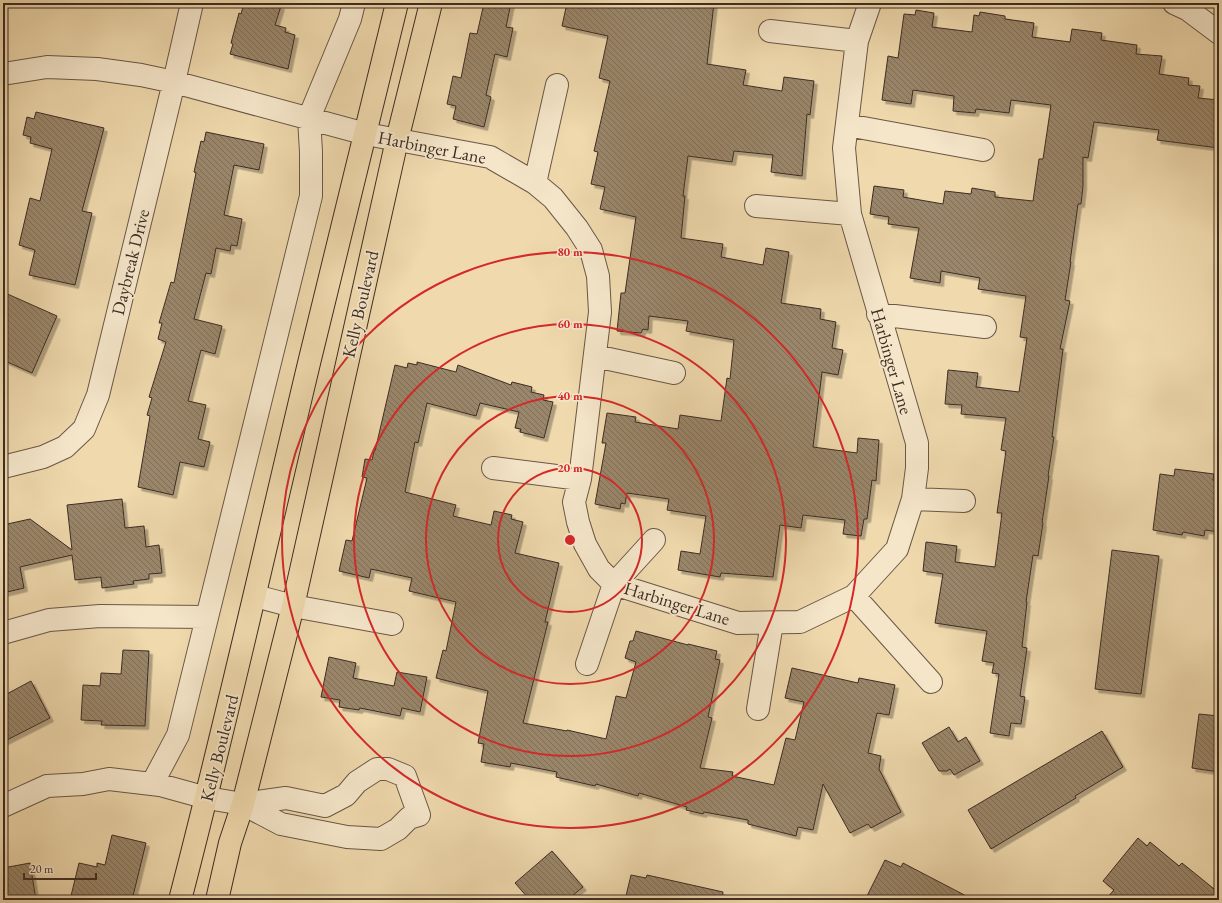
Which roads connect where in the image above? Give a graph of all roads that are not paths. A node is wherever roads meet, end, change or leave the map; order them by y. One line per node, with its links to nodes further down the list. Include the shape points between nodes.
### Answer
1 (192, 3): 11 (street, Daybreak Drive)
2 (354, 3): 13 (street, via 350,19)
3 (397, 3): 15 (main road, Kelly Boulevard)
4 (431, 3): 16 (main road, Kelly Boulevard)
5 (870, 3): 9 (street, Harbinger Lane)
6 (1174, 3): 8 (street, via 1187,9)
7 (770, 31): 9 (street)
8 (1219, 33)
9 (857, 41): 14 (street, Harbinger Lane)
10 (3, 74): 11 (street, Harbinger Lane, via 47,67 97,69)
11 (174, 82): 13 (street, Harbinger Lane); 25 (street, Daybreak Drive, via 98,395 84,429 65,447 43,457)
12 (557, 85): 18 (street)
13 (309, 118): 15 (street, Harbinger Lane); 35 (street, via 311,196)
14 (847, 125): 17 (street); 20 (street, Harbinger Lane, via 844,148)
15 (366, 134): 16 (street, Harbinger Lane); 32 (main road, Kelly Boulevard)
16 (397, 140): 18 (street, Harbinger Lane, via 490,157); 34 (main road, Kelly Boulevard)
17 (983, 150)
18 (535, 183): 23 (street, Harbinger Lane, via 553,198 591,250 598,276 600,312)
19 (756, 206): 20 (street)
20 (850, 214): 21 (street, Harbinger Lane)
21 (878, 314): 22 (street); 28 (street, Harbinger Lane, via 917,443)
22 (985, 327)
23 (595, 356): 24 (street); 27 (street, Harbinger Lane)
24 (674, 374)
25 (3, 467)
26 (493, 468): 27 (street)
27 (580, 479): 31 (street, Harbinger Lane, via 574,502 585,544 599,569)
28 (913, 499): 29 (street); 33 (street, Harbinger Lane, via 897,549)
29 (964, 501)
30 (654, 540): 31 (street)
31 (614, 584): 36 (street, Harbinger Lane, via 738,622); 39 (street)
32 (255, 596): 34 (street); 43 (main road, Kelly Boulevard)
33 (854, 596): 36 (street, Harbinger Lane, via 800,622); 40 (street)
34 (293, 606): 37 (street); 44 (main road, Kelly Boulevard)
35 (207, 617): 38 (street, via 100,616 48,620); 42 (street, via 178,735)
36 (772, 623): 41 (street)
37 (392, 624)
38 (3, 633)
39 (588, 664)
40 (931, 682)
41 (758, 710)
42 (152, 784): 43 (street); 45 (street, via 109,779 83,784 47,786)
43 (207, 798): 44 (street); 46 (main road, Kelly Boulevard)
44 (243, 804): 44 (street, via 281,824 347,837 382,839 410,818 419,815 406,776 388,769 377,769 366,775 346,795 324,806 286,798); 47 (main road, Kelly Boulevard, via 230,843)
45 (3, 806)
46 (180, 900)
47 (217, 900)

